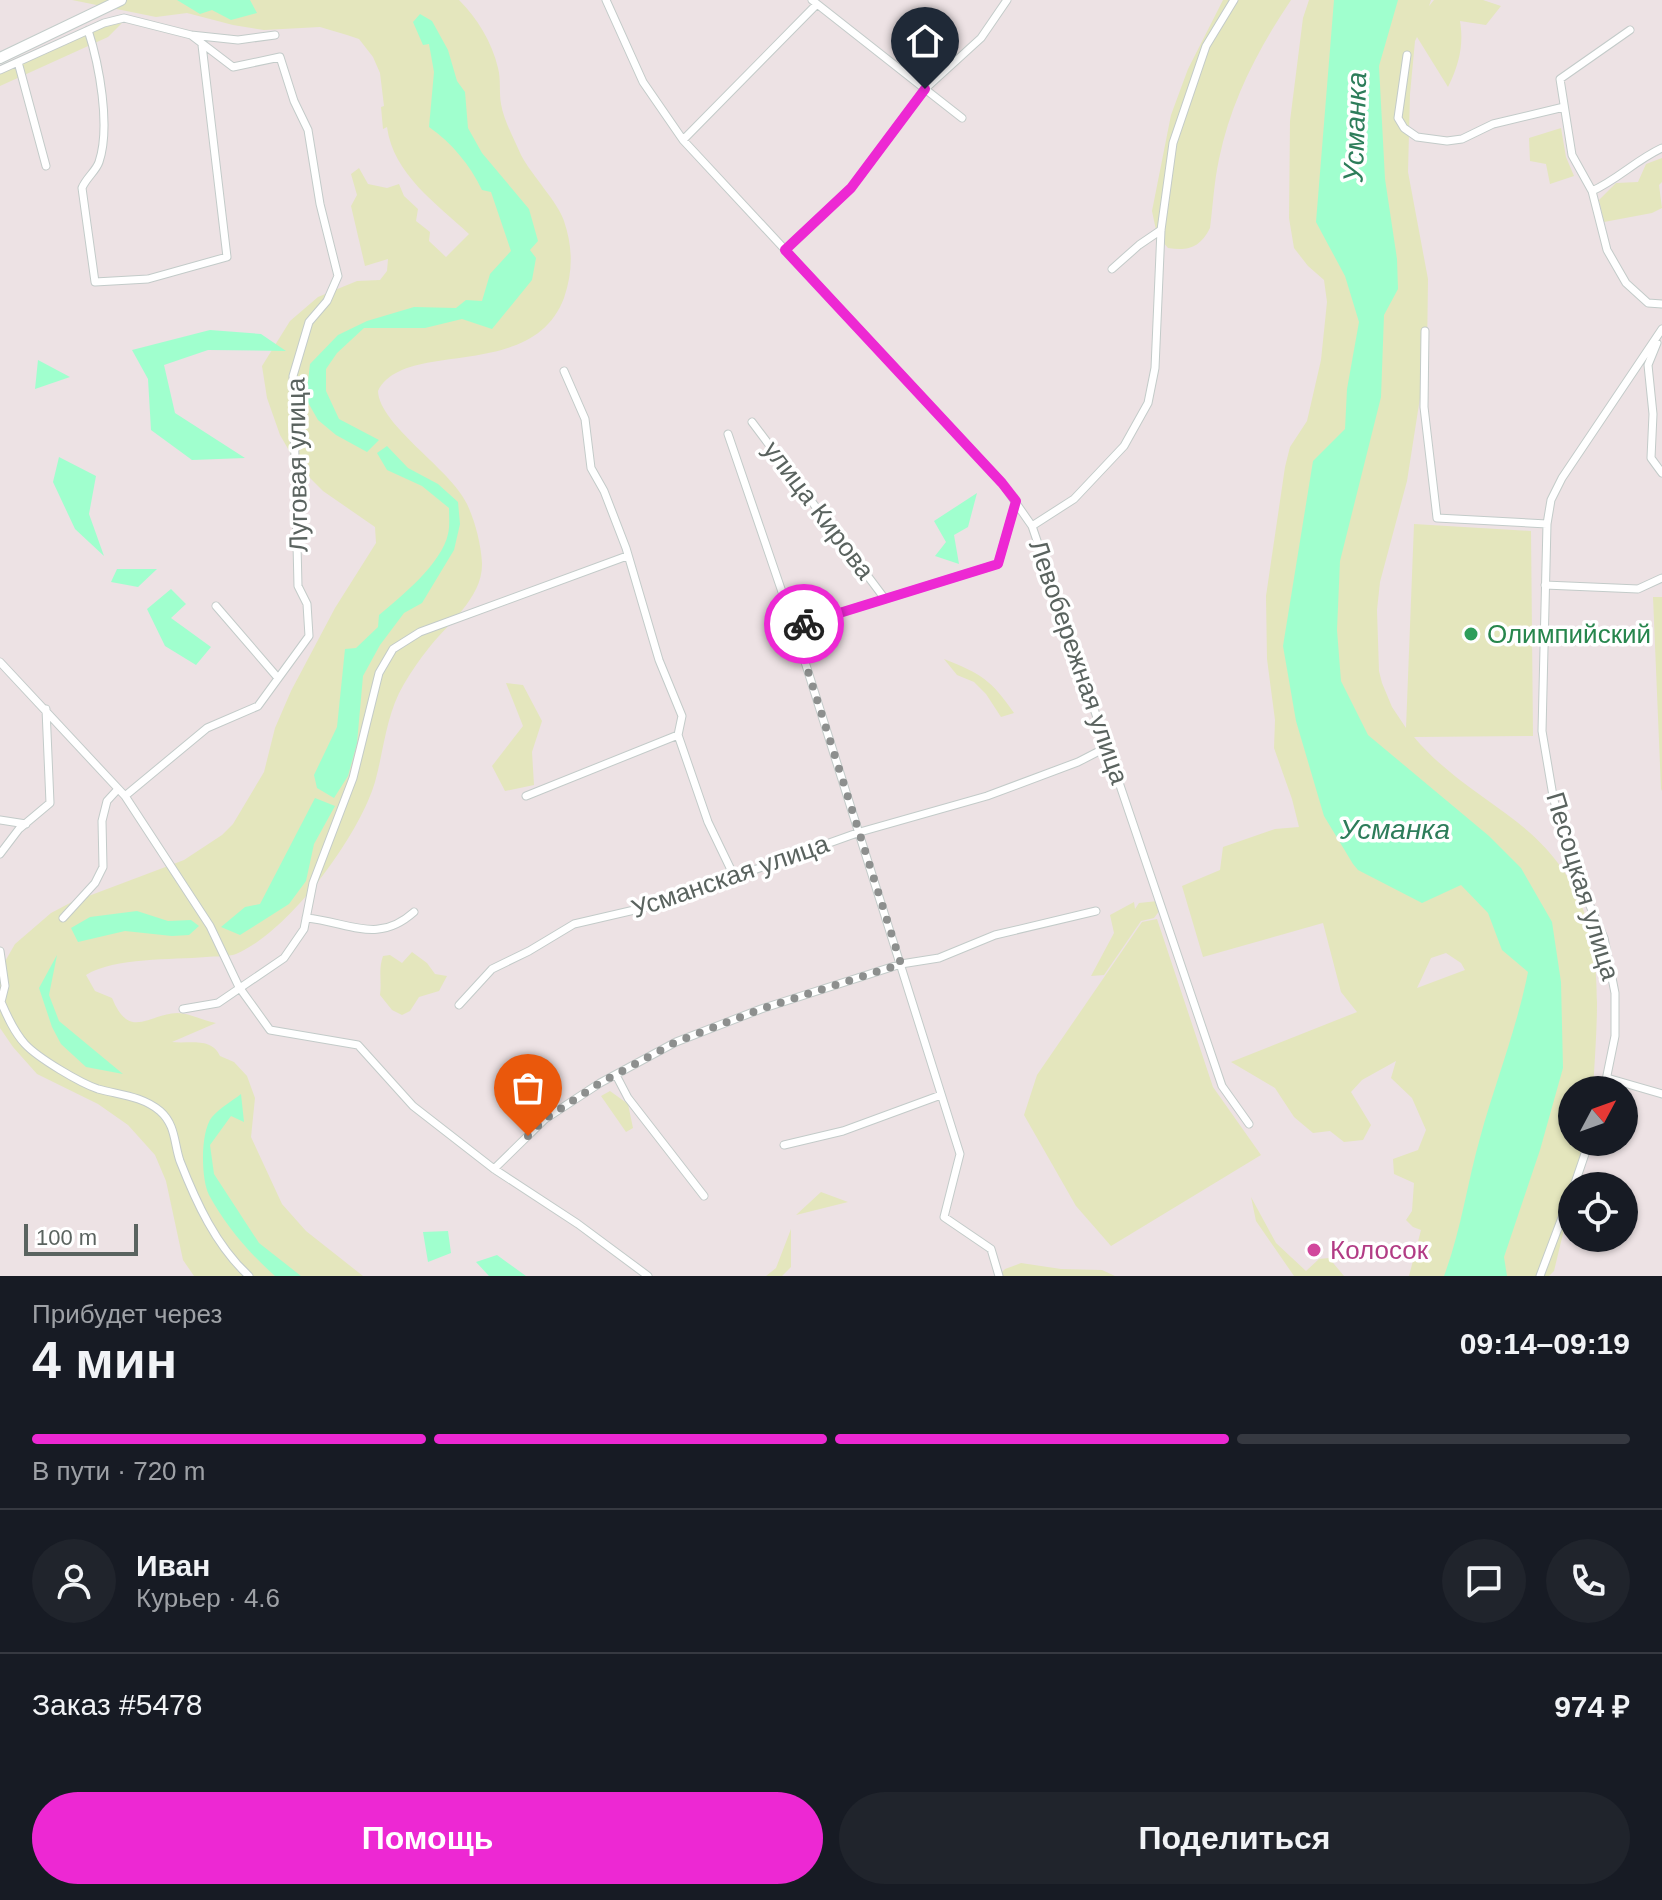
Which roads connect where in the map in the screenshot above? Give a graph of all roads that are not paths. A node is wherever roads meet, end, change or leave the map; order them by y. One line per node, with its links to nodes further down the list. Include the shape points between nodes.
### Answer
1 (120, 0): 12 (main road)
2 (606, 0): 18 (street, via 643,82)
3 (1007, 0): 15 (street, via 981,38)
4 (1234, 0): 22 (street, Левобережная улица, via 1206,46 1173,143)
5 (814, 2): 15 (street); 18 (street)
6 (88, 30): 8 (street, Луговая улица, via 124,18); 10 (street, via 103,111 98,165 82,188 95,282 148,279 227,257); 13 (street, Луговая улица)
7 (1630, 30): 16 (street, via 1560,79)
8 (191, 35): 9 (street, via 238,40); 10 (street, Луговая улица)
9 (275, 35)
10 (202, 45): 42 (street, Луговая улица, via 233,67 280,57 308,130 338,276 327,301 309,322 293,376 298,586 307,604 309,636)
11 (1407, 55): 16 (street, via 1398,118 1417,137 1462,139 1493,124)
12 (0, 58)
13 (18, 62): 14 (street, Луговая улица); 20 (street)
14 (0, 70)
15 (925, 89): 17 (street); 23 (street, via 851,188)
16 (1564, 107): 21 (street, via 1572,155)
17 (962, 118)
18 (683, 140): 23 (street)
19 (1662, 148): 21 (street)
20 (46, 166)
21 (1592, 191): 25 (street, via 1607,250 1626,283 1648,303)
22 (1161, 230): 24 (street); 34 (street, Левобережная улица, via 1155,368 1148,403 1124,446 1074,499)
23 (785, 250): 32 (street)
24 (1112, 269)
25 (1662, 304)
26 (1662, 329): 31 (street, Песоцкая улица, via 1648,365 1651,458); 33 (street, Песоцкая улица, via 1562,478)
27 (1425, 331): 33 (street, via 1424,407 1437,518)
28 (564, 371): 35 (street, via 585,419 591,468)
29 (752, 422): 38 (street, улица Кирова)
30 (728, 434): 40 (street)
31 (1662, 473)
32 (1016, 501): 34 (street); 38 (street, via 998,564)
33 (1547, 524): 37 (street, Песоцкая улица)
34 (1032, 526): 45 (street, Левобережная улица)
35 (627, 556): 44 (street, via 682,716); 57 (street, via 420,632 393,649 379,673 353,778 313,883)
36 (1662, 578): 37 (street, via 1638,589)
37 (1545, 585): 65 (street, Песоцкая улица, via 1542,731 1567,853 1604,938 1615,993)
38 (885, 599): 40 (street)
39 (216, 606): 42 (street)
40 (794, 627): 51 (street)
41 (0, 662): 43 (street)
42 (278, 678): 47 (street, Луговая улица, via 258,706 207,728)
43 (46, 709): 46 (street); 50 (street, via 50,803)
44 (678, 735): 48 (street); 53 (street, via 708,822)
45 (1109, 746): 51 (street, Усманская улица, via 987,796); 69 (street, Левобережная улица, via 1222,1086)
46 (118, 789): 47 (street); 56 (street, via 107,801 102,821 103,867)
47 (125, 796): 60 (street, via 210,926)
48 (526, 796)
49 (0, 820): 50 (street)
50 (26, 824): 52 (street)
51 (860, 832): 53 (street, Усманская улица); 59 (street)
52 (0, 854)
53 (734, 876): 62 (street, Усманская улица, via 656,905 574,924 492,969)
54 (1096, 911): 59 (street, via 995,935 939,958)
55 (414, 912): 57 (street, via 384,931)
56 (63, 918)
57 (306, 918): 60 (street, via 284,958)
58 (0, 951): 61 (street, via 5,986)
59 (901, 964): 64 (street, via 676,1042); 68 (street)
60 (239, 987): 63 (street, via 218,1003); 71 (street, via 270,1030 358,1045 413,1106)
61 (0, 1002): 74 (street, via 26,1046 93,1087 140,1098 162,1113 174,1132 199,1209)
62 (459, 1005)
63 (183, 1009)
64 (616, 1075): 71 (street, via 545,1119); 72 (street)
65 (1607, 1076)
66 (1638, 1087): 67 (street)
67 (1662, 1094)
68 (941, 1095): 70 (street, via 843,1131); 76 (street, via 960,1154 944,1217 991,1249)
69 (1249, 1124)
70 (784, 1145)
71 (494, 1169): 75 (street)
72 (704, 1196)
73 (1558, 1228): 77 (street)
74 (249, 1276)
75 (648, 1276)
76 (999, 1276)
77 (1540, 1276)

